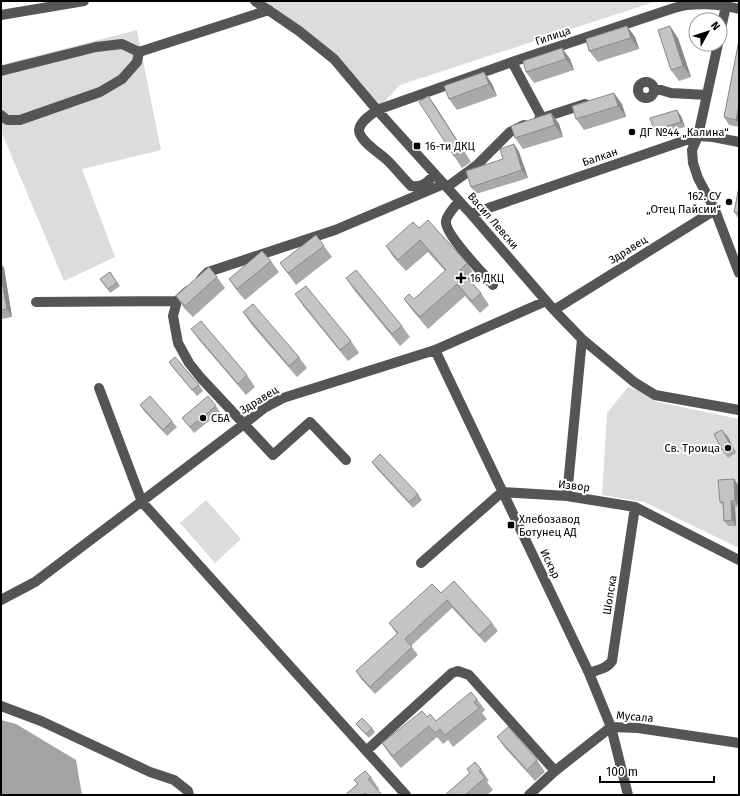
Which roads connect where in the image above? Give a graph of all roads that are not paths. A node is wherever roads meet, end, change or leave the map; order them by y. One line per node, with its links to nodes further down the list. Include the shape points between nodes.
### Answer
1 (84, 1): 7 (street)
2 (255, 1): 4 (street, Васил Левски)
3 (726, 6): 5 (street, Гилица); 6 (street); 10 (street, Гилица, via 684,5)
4 (269, 10): 8 (street); 15 (street, Васил Левски, via 334,59)
5 (739, 10)
6 (725, 12)
7 (1, 15)
8 (139, 52): 11 (street, via 122,44 96,47); 16 (street, via 138,62 122,79 100,92 20,120 7,120)
9 (716, 52): 13 (street)
10 (512, 62): 15 (street, Гилица); 17 (street)
11 (1, 71)
12 (655, 90): 13 (street)
13 (707, 95): 18 (street)
14 (598, 100): 17 (street)
15 (377, 110): 20 (street, Васил Левски); 20 (street, Гилица, via 361,123 359,128 360,135 369,146 387,160 411,186 423,186)
16 (1, 115)
17 (542, 118): 21 (street, via 510,132 476,165)
18 (698, 136): 19 (street, Балкан); 23 (street, via 692,150 693,163); 24 (street, Балкан)
19 (739, 142)
20 (435, 174): 21 (street, Васил Левски)
21 (445, 185): 22 (street, Васил Левски); 27 (street, via 335,230 208,272)
22 (459, 201): 24 (street, Васил Левски); 26 (street, via 448,217 447,229)
23 (715, 210): 25 (street); 30 (street, Здравец)
24 (471, 214): 28 (street, Васил Левски)
25 (739, 273)
26 (493, 285)
27 (177, 301): 29 (street); 35 (street, via 173,316 178,343 201,378)
28 (546, 301): 30 (street, Васил Левски); 32 (street, Здравец)
29 (36, 302)
30 (554, 310): 31 (street, Васил Левски)
31 (582, 339): 34 (street, Васил Левски, via 634,382 655,395); 38 (street)
32 (435, 350): 35 (street, Здравец, via 283,398 264,408); 37 (street, Искър)
33 (99, 388): 39 (street)
34 (739, 410)
35 (244, 424): 36 (street, via 273,455 310,422); 39 (street, Здравец)
36 (346, 460)
37 (502, 492): 38 (street, Извор); 42 (street); 44 (street, Искър)
38 (567, 496): 40 (street, Извор)
39 (142, 502): 43 (street, Здравец, via 35,582); 48 (street)
40 (635, 507): 41 (street, Извор); 44 (street, Шопска, via 612,661 605,667)
41 (739, 560)
42 (421, 563)
43 (1, 600)
44 (589, 673): 46 (street, Искър)
45 (1, 706): 50 (street, via 41,720 150,772 174,780)
46 (611, 726): 47 (street, Мусала); 49 (street, Мусала); 53 (street, Искър)
47 (739, 743)
48 (366, 752): 49 (street, via 452,673 458,671 469,675); 51 (street)
49 (555, 770): 52 (street, Мусала)
50 (190, 795)
51 (406, 795)
52 (529, 795)
53 (628, 795)

